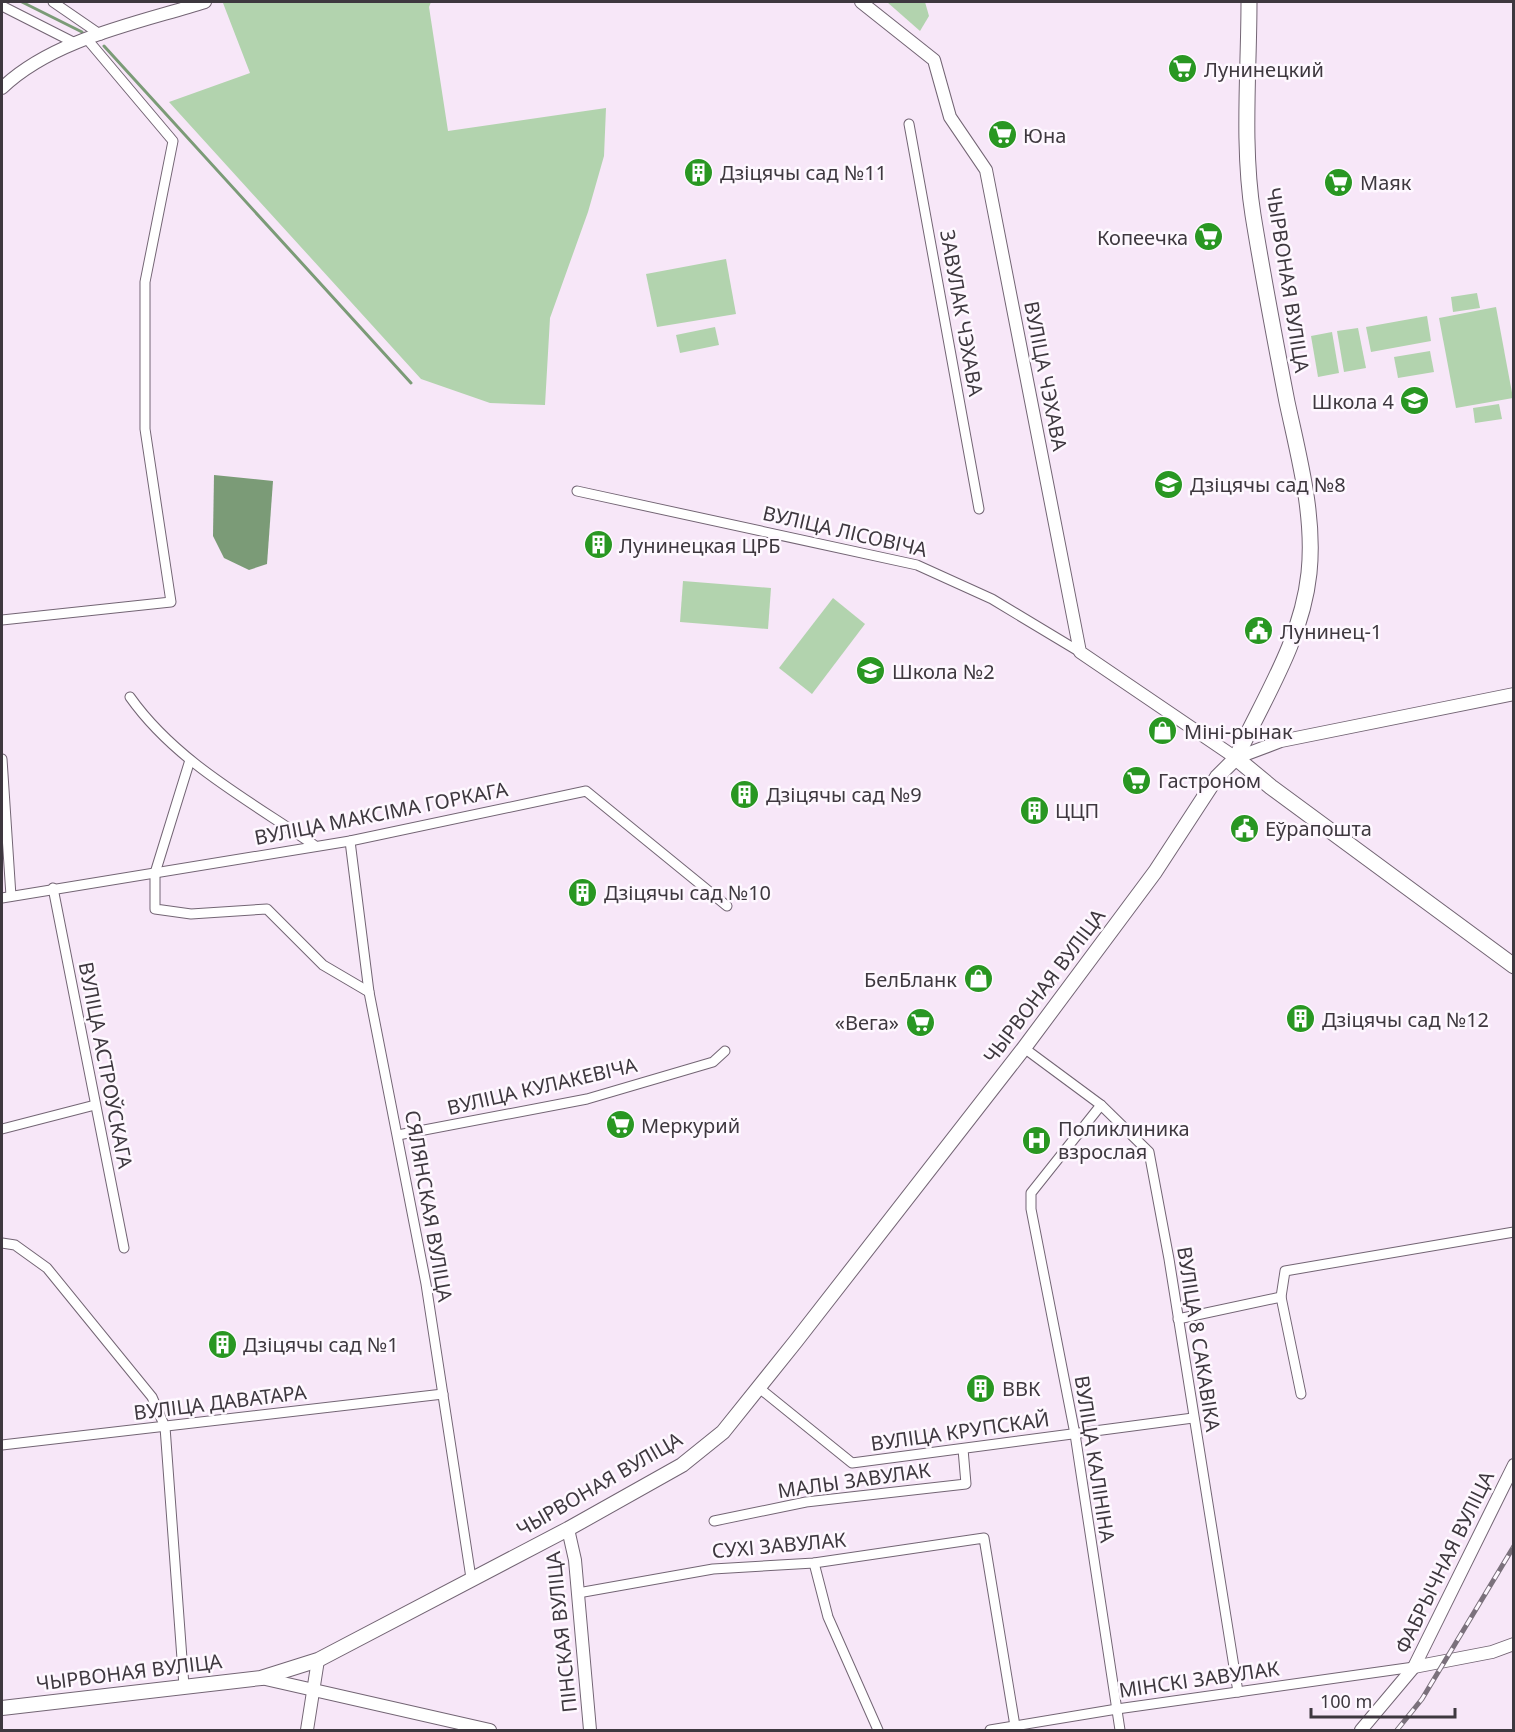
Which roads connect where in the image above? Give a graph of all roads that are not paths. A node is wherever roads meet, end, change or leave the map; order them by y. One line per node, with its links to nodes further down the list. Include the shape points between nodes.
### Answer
1 (52, 2): 6 (street)
2 (205, 2): 6 (street)
3 (861, 2): 13 (street, ВУЛІЦА ЧЭХАВА, via 934,60 950,117 986,170)
4 (1249, 2): 16 (main road, ЧЫРВОНАЯ ВУЛІЦА, via 1252,212 1302,475 1311,547 1295,632)
5 (2, 6): 7 (street)
6 (101, 35): 7 (street)
7 (81, 41): 8 (street, via 36,60); 12 (street, via 174,141 145,282 145,429 171,602)
8 (2, 88)
9 (909, 124): 11 (street, ЗАВУЛАК ЧЭХАВА)
10 (577, 490): 13 (street, ВУЛІЦА ЛІСОВІЧА, via 917,566 992,599)
11 (979, 509)
12 (2, 620)
13 (1080, 652): 16 (street, ВУЛІЦА ЛІСОВІЧА)
14 (1514, 693): 16 (street, via 1281,741)
15 (130, 697): 18 (street, via 148,723)
16 (1236, 758): 25 (main road); 27 (main road, ЧЫРВОНАЯ ВУЛІЦА, via 1217,777 1155,872)
17 (2, 759): 23 (street)
18 (190, 760): 20 (street); 21 (street)
19 (350, 841): 20 (street, ВУЛІЦА МАКСІМА ГОРКАГА); 24 (street, ВУЛІЦА МАКСІМА ГОРКАГА, via 586,790); 26 (street, СЯЛЯНСКАЯ ВУЛІЦА)
20 (314, 845): 21 (street, ВУЛІЦА МАКСІМА ГОРКАГА)
21 (155, 873): 22 (street, ВУЛІЦА МАКСІМА ГОРКАГА); 26 (street, via 155,909 192,914 267,909 323,965)
22 (52, 888): 23 (street, ВУЛІЦА МАКСІМА ГОРКАГА); 29 (street, ВУЛІЦА АСТРОЎСКАГА)
23 (6, 897)
24 (727, 906)
25 (1514, 966)
26 (369, 992): 32 (street, СЯЛЯНСКАЯ ВУЛІЦА)
27 (1024, 1048): 30 (street, ВУЛІЦА 8 САКАВІКА); 38 (main road, ЧЫРВОНАЯ ВУЛІЦА)
28 (725, 1051): 32 (street, ВУЛІЦА КУЛАКЕВІЧА, via 713,1062 587,1099)
29 (95, 1105): 31 (street); 35 (street, ВУЛІЦА АСТРОЎСКАГА)
30 (1101, 1105): 37 (street, ВУЛІЦА 8 САКАВІКА, via 1149,1152); 43 (street, ВУЛІЦА КАЛІНІНА, via 1031,1193)
31 (2, 1129)
32 (398, 1136): 39 (street, СЯЛЯНСКАЯ ВУЛІЦА)
33 (1514, 1232): 36 (street, via 1286,1271)
34 (2, 1243): 42 (street, via 15,1245 47,1268 152,1397)
35 (124, 1248)
36 (1281, 1297): 37 (street); 40 (street)
37 (1178, 1319): 41 (street, ВУЛІЦА 8 САКАВІКА)
38 (758, 1387): 45 (street, ВУЛІЦА КРУПСКАЙ, via 852,1464); 48 (main road, ЧЫРВОНАЯ ВУЛІЦА, via 723,1432 682,1465)
39 (443, 1394): 42 (street, ВУЛІЦА ДАВАТАРА); 50 (street, СЯЛЯНСКАЯ ВУЛІЦА)
40 (1301, 1394)
41 (1193, 1418): 43 (street, ВУЛІЦА КРУПСКАЙ); 58 (street, ВУЛІЦА 8 САКАВІКА)
42 (165, 1427): 44 (street, ВУЛІЦА ДАВАТАРА); 56 (street)
43 (1075, 1434): 45 (street, ВУЛІЦА КРУПСКАЙ); 60 (street, ВУЛІЦА КАЛІНІНА)
44 (2, 1445)
45 (963, 1449): 47 (street, МАЛЫ ЗАВУЛАК, via 966,1484 806,1502)
46 (1514, 1465): 54 (street, ФАБРЫЧНАЯ ВУЛІЦА)
47 (714, 1521)
48 (568, 1529): 50 (main road, ЧЫРВОНАЯ ВУЛІЦА); 51 (street, ПІНСКАЯ ВУЛІЦА)
49 (814, 1563): 51 (street, СУХІ ЗАВУЛАК, via 713,1569); 61 (street, СУХІ ЗАВУЛАК, via 984,1539); 65 (street, via 828,1617)
50 (471, 1578): 53 (main road, ЧЫРВОНАЯ ВУЛІЦА)
51 (578, 1593): 64 (street, ПІНСКАЯ ВУЛІЦА)
52 (1514, 1644): 54 (street)
53 (318, 1660): 55 (main road, ЧЫРВОНАЯ ВУЛІЦА); 57 (street)
54 (1414, 1667): 58 (street, МІНСКІ ЗАВУЛАК); 68 (street, ФАБРЫЧНАЯ ВУЛІЦА)
55 (261, 1678): 56 (main road, ЧЫРВОНАЯ ВУЛІЦА); 57 (street, ЧЫРВОНАЯ ВУЛІЦА)
56 (184, 1686): 59 (main road, ЧЫРВОНАЯ ВУЛІЦА)
57 (312, 1690): 62 (street); 63 (street, ЧЫРВОНАЯ ВУЛІЦА)
58 (1238, 1692): 60 (street, МІНСКІ ЗАВУЛАК)
59 (2, 1708)
60 (1117, 1709): 61 (street, МІНСКІ ЗАВУЛАК); 67 (street, ВУЛІЦА КАЛІНІНА)
61 (1015, 1726): 66 (street, МІНСКІ ЗАВУЛАК)
62 (307, 1731)
63 (490, 1731)
64 (590, 1731)
65 (879, 1731)
66 (990, 1731)
67 (1120, 1731)
68 (1361, 1731)

